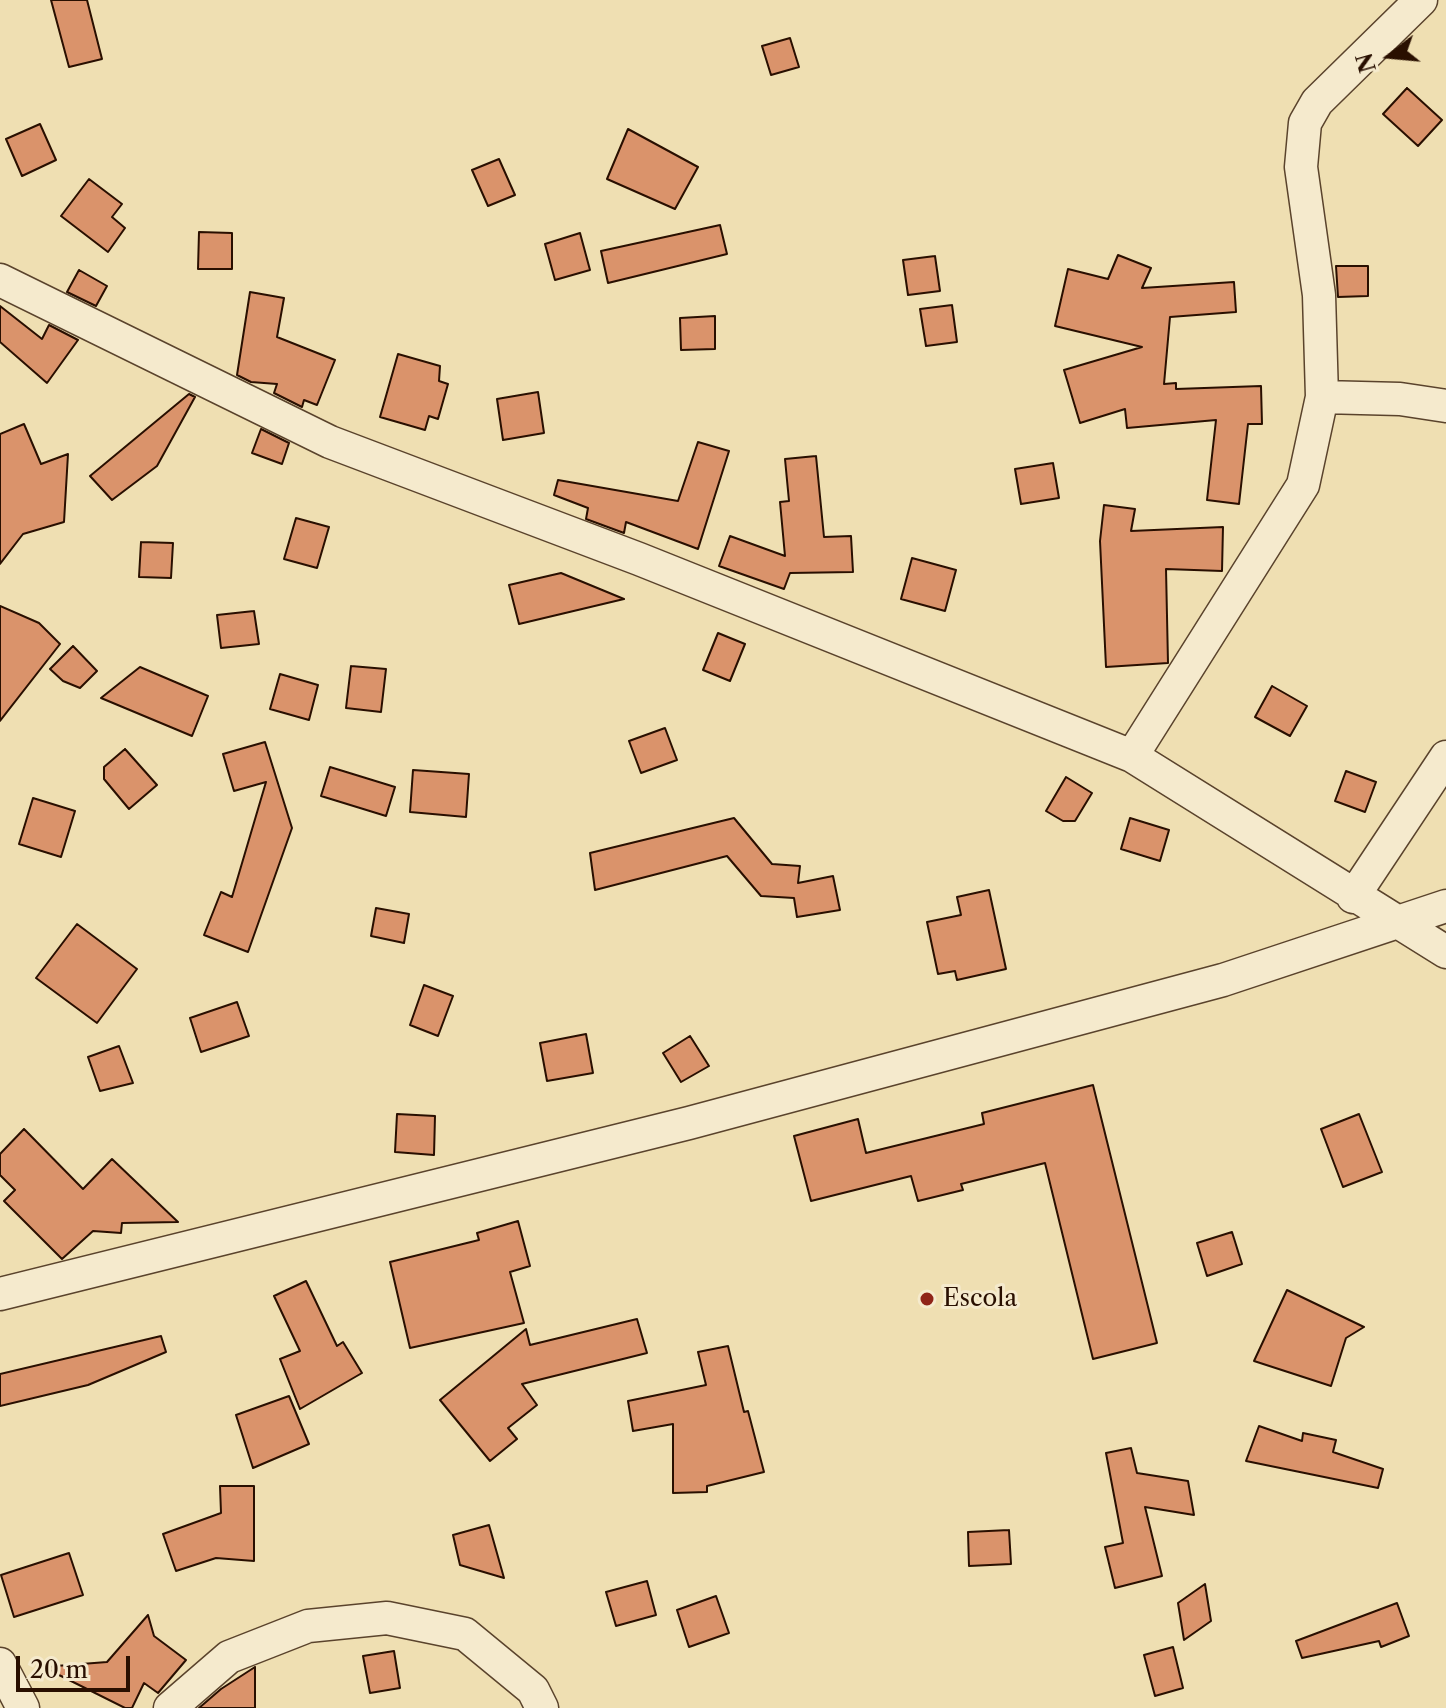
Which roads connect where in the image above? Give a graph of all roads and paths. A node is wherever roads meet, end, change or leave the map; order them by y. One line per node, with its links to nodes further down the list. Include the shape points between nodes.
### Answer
1 (1421, 0): 3 (street, via 1317,102 1305,123 1301,167 1319,295)
2 (0, 280): 5 (street, via 330,442)
3 (1322, 397): 4 (street); 5 (street, via 1303,485)
4 (1446, 406)
5 (1132, 756): 7 (street)
6 (1446, 757): 7 (street)
7 (1353, 897): 9 (street)
8 (1446, 906): 9 (street)
9 (1400, 922): 10 (street); 11 (street, via 1223,980 720,1115)
10 (1446, 952)
11 (0, 1294)
12 (0, 1664): 13 (street)
13 (23, 1708)
14 (170, 1708): 15 (street, via 229,1657 308,1626 387,1618 465,1634 533,1690)
15 (542, 1708)

